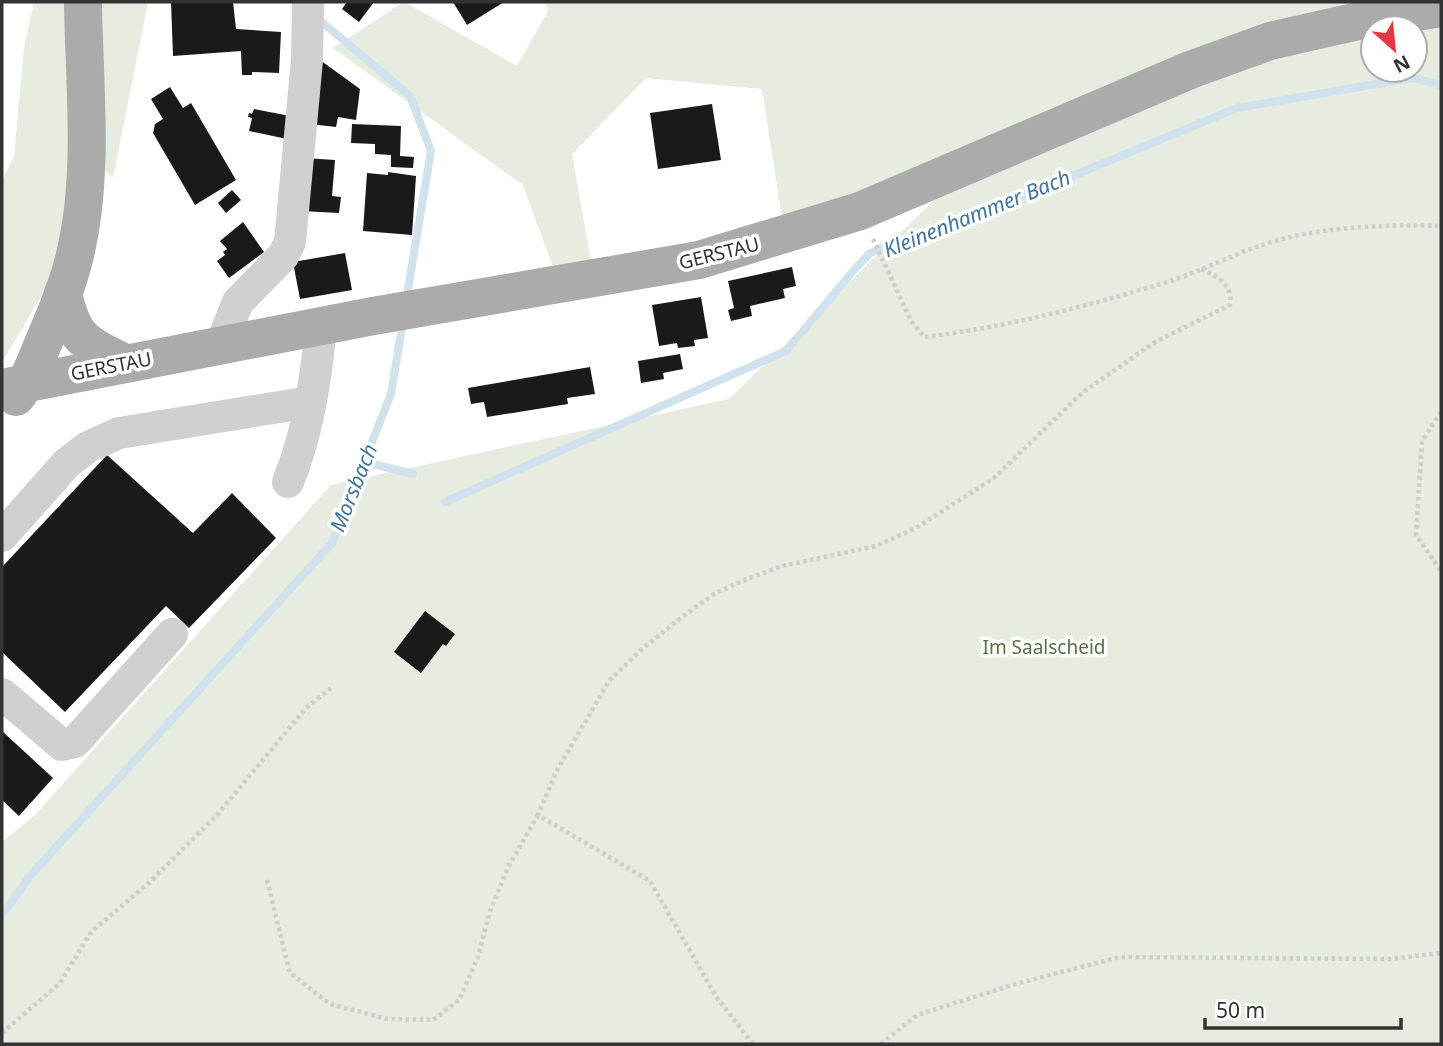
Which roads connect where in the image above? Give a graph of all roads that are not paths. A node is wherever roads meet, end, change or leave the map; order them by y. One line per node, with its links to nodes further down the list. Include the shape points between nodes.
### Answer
1 (83, 2): 4 (main road, via 86,164 74,258)
2 (308, 2): 6 (street, via 289,242 283,256 237,302)
3 (1441, 8): 5 (main road, GERSTAU, via 1270,41 1189,70 860,211 699,260)
4 (63, 293): 7 (main road, via 70,323 89,345); 8 (main road)
5 (321, 326): 6 (main road, GERSTAU); 9 (street)
6 (221, 344): 7 (main road, GERSTAU)
7 (125, 363): 8 (main road, GERSTAU)
8 (15, 385): 10 (main road)
9 (310, 402): 11 (street); 12 (street, via 112,436 67,463)
10 (2, 415)
11 (288, 482)
12 (2, 536)
13 (172, 634): 14 (street, via 75,742 62,745 52,739)
14 (2, 694)

